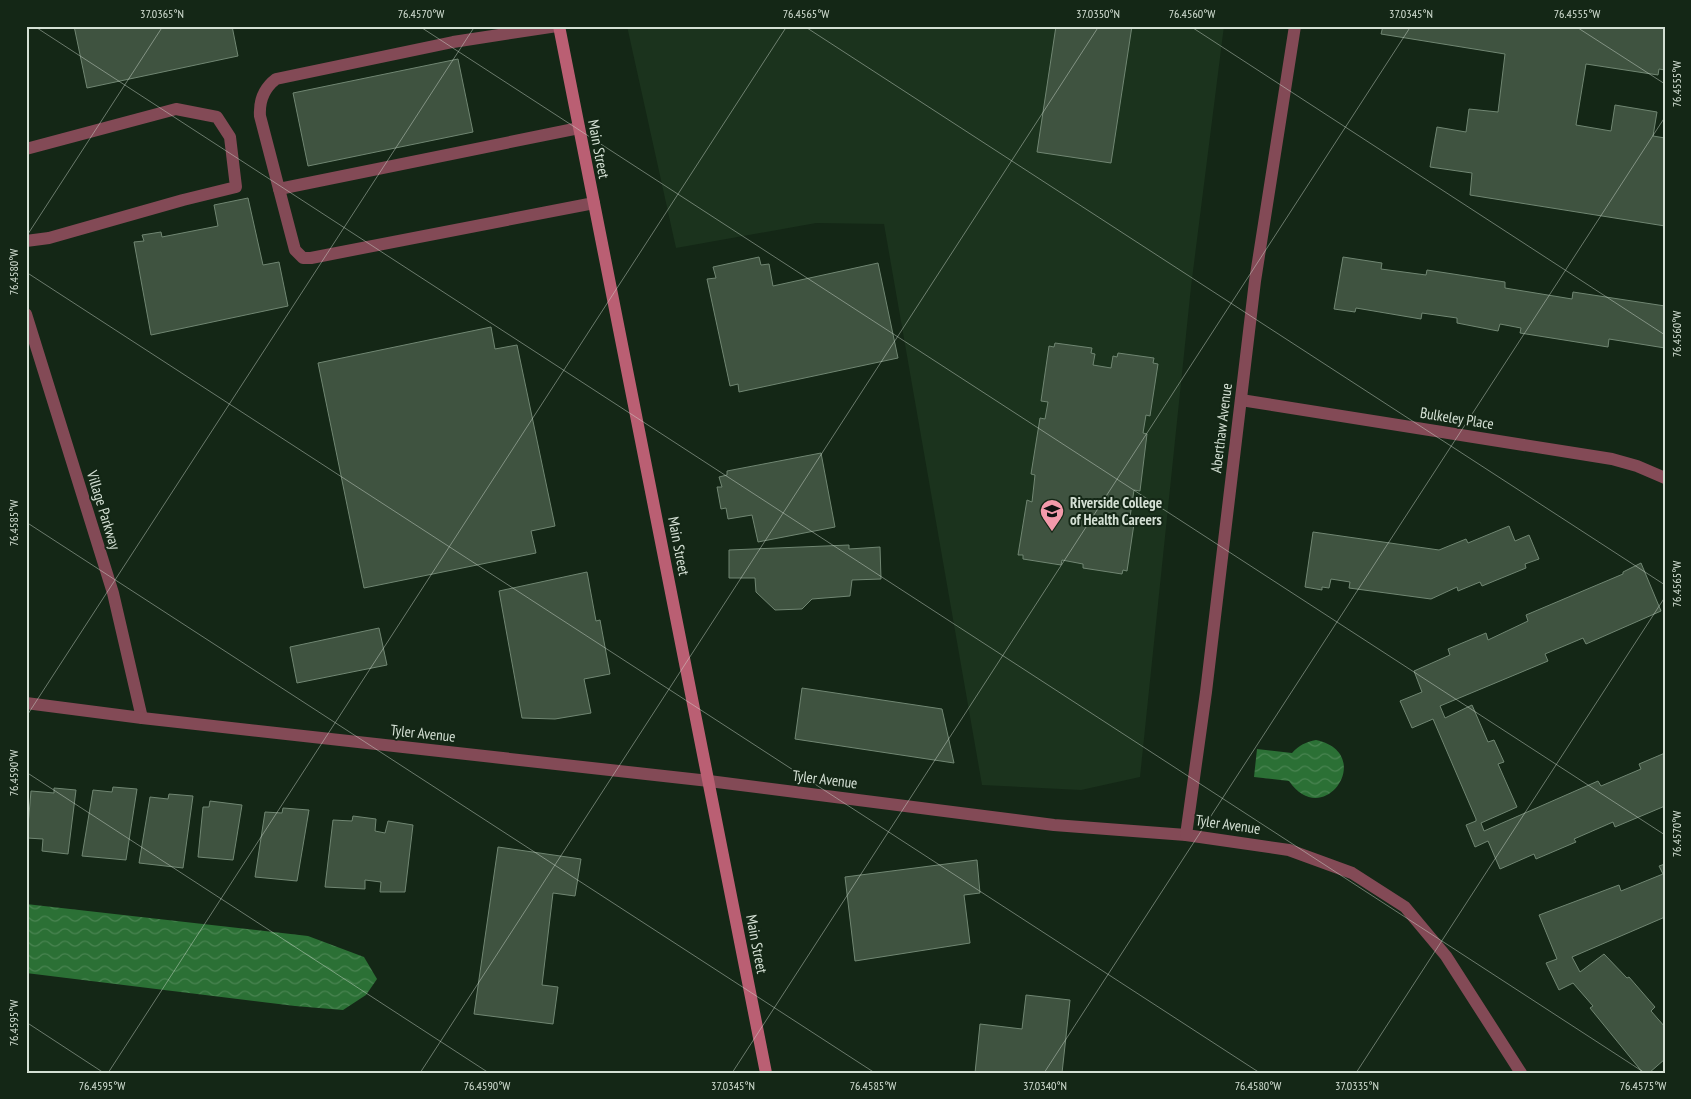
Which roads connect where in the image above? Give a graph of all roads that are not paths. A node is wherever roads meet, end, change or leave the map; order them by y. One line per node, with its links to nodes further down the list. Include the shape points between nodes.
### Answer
1 (558, 26): 3 (main road, Main Street); 5 (street, via 453,42 276,79 264,92 260,116)
2 (1294, 26): 9 (street, Aberthaw Avenue, via 1255,281)
3 (579, 128): 5 (street); 6 (main road, Main Street)
4 (26, 149): 7 (street, via 176,109 217,117 230,137 236,187 49,238)
5 (279, 189): 6 (street, via 295,250 303,258)
6 (594, 203): 13 (main road, Main Street)
7 (26, 241)
8 (26, 314): 12 (street, Village Parkway, via 113,593)
9 (1241, 400): 10 (street, Bulkeley Place, via 1612,459); 14 (street, Aberthaw Avenue)
10 (1665, 478)
11 (26, 703): 12 (street, Tyler Avenue)
12 (142, 718): 13 (street, Tyler Avenue)
13 (709, 781): 14 (street, Tyler Avenue, via 1054,826); 15 (main road, Main Street)
14 (1186, 835): 16 (street, Tyler Avenue, via 1289,850 1352,873 1405,906 1446,956)
15 (766, 1073)
16 (1521, 1073)

